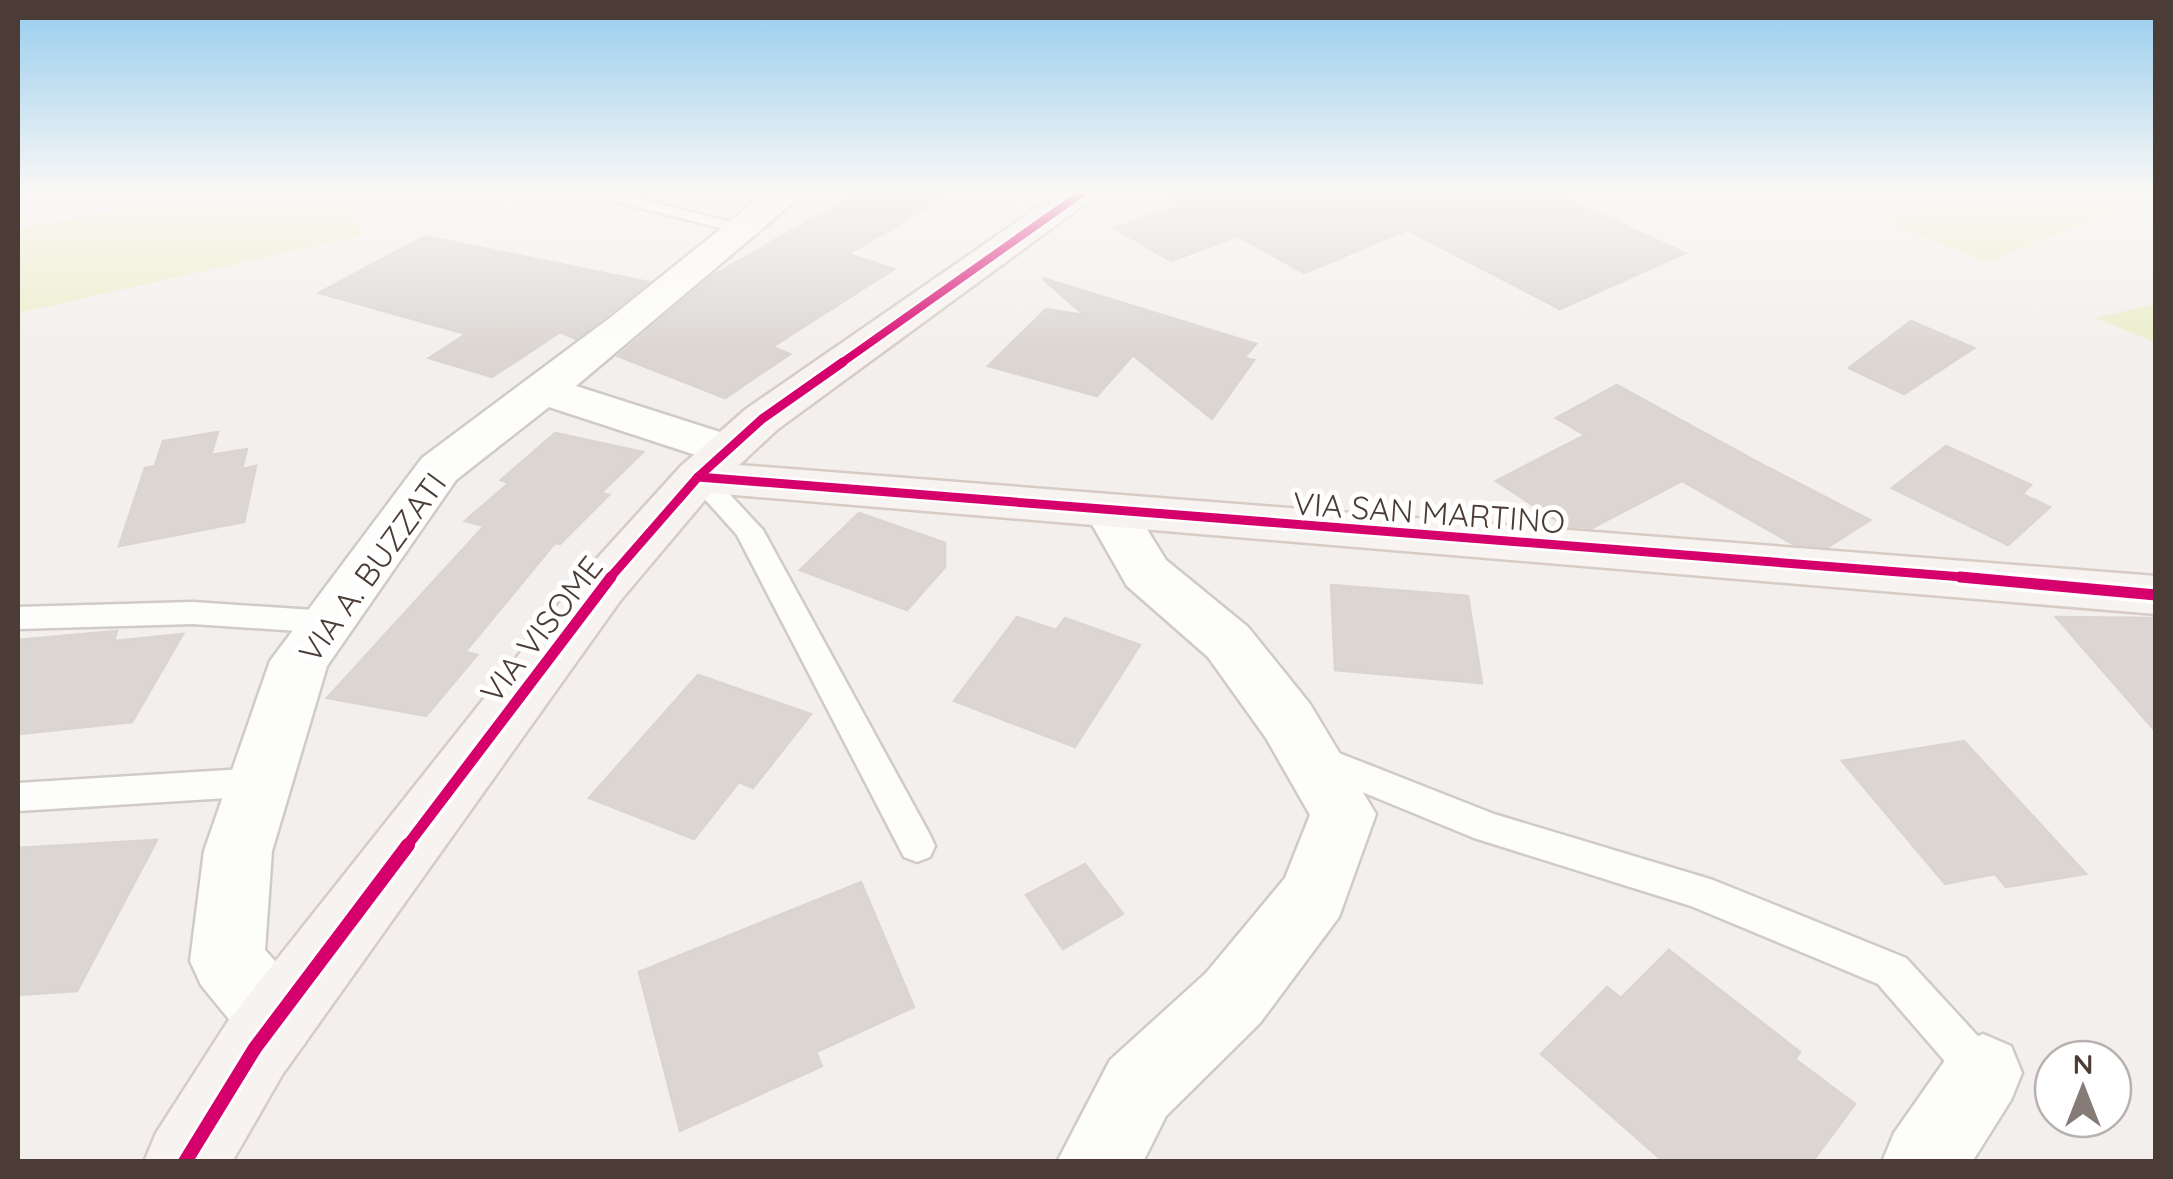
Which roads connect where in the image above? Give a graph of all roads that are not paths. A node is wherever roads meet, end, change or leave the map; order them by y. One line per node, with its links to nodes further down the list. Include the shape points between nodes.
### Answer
1 (723, 245): 3 (street, VIA A. BUZZATI)
2 (1008, 245): 4 (street, VIA VISOME, via 762,418)
3 (542, 390): 4 (street); 8 (street, VIA A. BUZZATI, via 439,469)
4 (713, 464): 5 (street, VIA SAN MARTINO); 12 (lane); 13 (street, VIA VISOME, via 602,588)
5 (1112, 514): 6 (street, VIA SAN MARTINO); 9 (street, via 1146,573 1228,642)
6 (2156, 595)
7 (18, 618): 8 (lane, via 193,613)
8 (328, 622): 10 (street, VIA A. BUZZATI, via 300,661)
9 (1308, 755): 14 (lane, via 1487,827 1699,892 1892,970); 16 (street, via 1343,814 1314,895 1233,998 1138,1088)
10 (260, 782): 11 (lane); 13 (street, VIA A. BUZZATI, via 238,851 227,961)
11 (18, 796)
12 (917, 846)
13 (277, 1019): 15 (street, VIA VISOME)
14 (1984, 1073): 17 (street)
15 (185, 1162)
16 (1098, 1162)
17 (1922, 1162)

